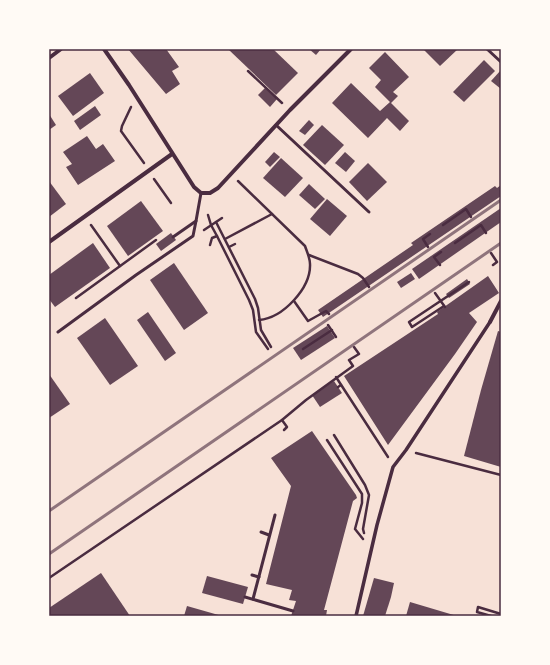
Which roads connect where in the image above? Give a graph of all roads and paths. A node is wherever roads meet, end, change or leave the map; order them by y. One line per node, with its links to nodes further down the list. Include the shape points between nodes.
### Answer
1 (61, 49): 5 (street)
2 (104, 49): 11 (street)
3 (350, 49): 9 (street)
4 (487, 49): 6 (lane)
5 (49, 58)
6 (501, 62)
7 (248, 70): 9 (path)
8 (134, 102): 12 (path, via 122,126 122,132)
9 (290, 110): 10 (street)
10 (276, 125): 13 (street); 17 (lane)
11 (172, 154): 12 (street); 14 (street, via 194,187)
12 (149, 170): 15 (path); 19 (street)
13 (231, 175): 14 (street, via 210,193); 18 (path)
14 (201, 193): 22 (lane)
15 (171, 203)
16 (207, 212): 24 (path)
17 (369, 212)
18 (272, 214): 31 (path); 41 (path, via 305,246)
19 (85, 216): 33 (street); 44 (path)
20 (471, 217): 25 (path, via 466,209)
21 (222, 218): 23 (path)
22 (196, 221): 28 (lane); 30 (lane)
23 (216, 222): 24 (path); 31 (path)
24 (211, 225): 28 (path); 29 (path)
25 (443, 225)
26 (486, 233): 34 (path, via 480,225)
27 (430, 234): 38 (path, via 423,239)
28 (193, 236): 57 (lane)
29 (217, 236): 36 (path, via 212,238); 61 (path, via 249,300 256,332)
30 (174, 237)
31 (225, 239): 37 (path)
32 (156, 240): 44 (path)
33 (49, 242)
34 (455, 243)
35 (235, 244): 37 (path)
36 (210, 245)
37 (229, 247): 53 (path, via 255,299)
38 (428, 247)
39 (441, 252): 42 (path, via 434,257)
40 (491, 253): 43 (path, via 497,262)
41 (309, 255): 46 (path, via 358,274); 49 (path, via 308,277)
42 (440, 265)
43 (493, 265)
44 (120, 266): 48 (path)
45 (469, 282): 50 (path)
46 (369, 287)
47 (435, 293): 50 (path)
48 (76, 298)
49 (294, 301): 52 (path, via 308,322 326,311); 53 (path, via 271,317)
50 (441, 301): 50 (path, via 444,306 412,327 409,322)
51 (501, 301): 54 (street)
52 (329, 314)
53 (259, 320): 59 (path, via 260,330)
54 (490, 322): 70 (street)
55 (328, 325): 56 (path)
56 (332, 330): 58 (path); 62 (path)
57 (58, 332)
58 (336, 337)
59 (271, 347)
60 (354, 347): 63 (path, via 359,354 349,360 353,366)
61 (268, 349)
62 (303, 349)
63 (336, 377): 64 (path); 66 (path)
64 (341, 384): 65 (path); 71 (path)
65 (338, 387)
66 (282, 420): 67 (path, via 287,427); 78 (path)
67 (284, 430)
68 (334, 435): 69 (path, via 366,485 369,495 363,529 366,544 355,529 362,494)
69 (327, 440)
70 (406, 450): 71 (street); 72 (path)
71 (394, 467): 83 (street, via 377,525)
72 (501, 475)
73 (275, 515): 75 (lane)
74 (261, 532): 75 (lane)
75 (269, 535): 77 (lane)
76 (252, 575): 77 (lane)
77 (259, 577): 80 (lane)
78 (49, 578)
79 (245, 597): 80 (lane)
80 (253, 599): 81 (lane)
81 (293, 611)
82 (501, 614): 84 (path, via 478,607 477,612)
83 (356, 616)
84 (492, 616)

